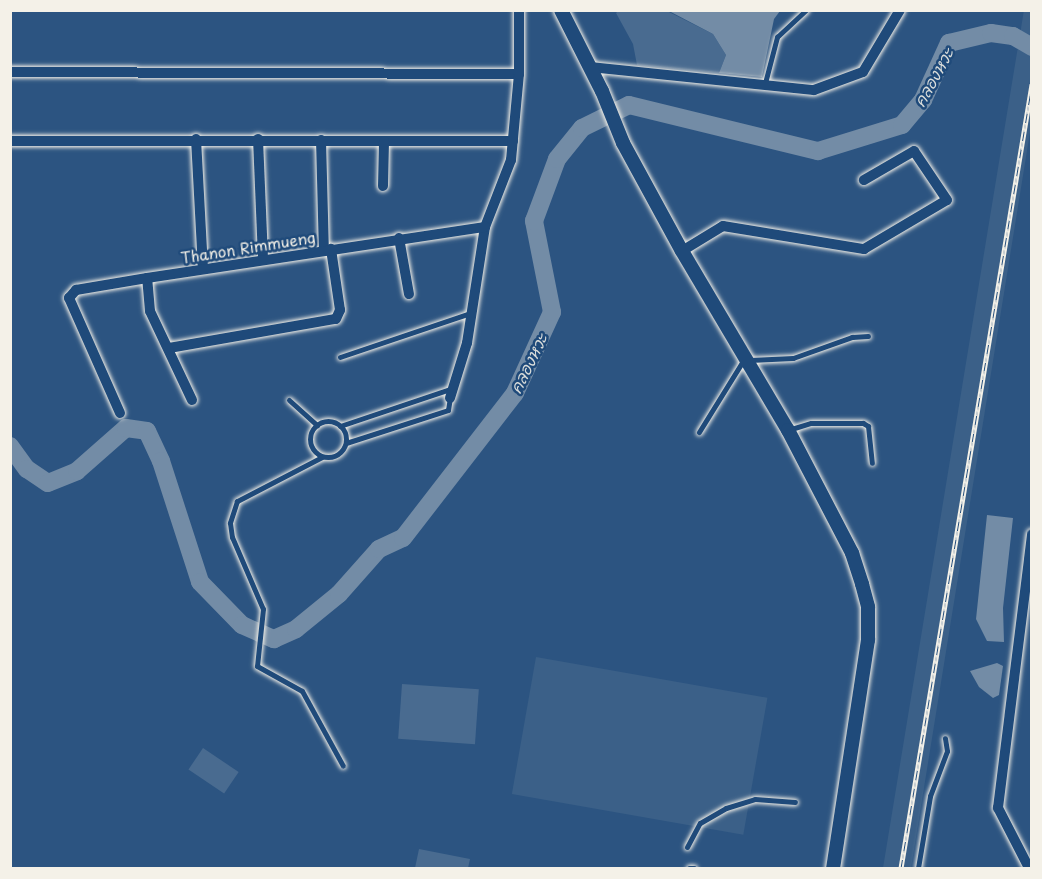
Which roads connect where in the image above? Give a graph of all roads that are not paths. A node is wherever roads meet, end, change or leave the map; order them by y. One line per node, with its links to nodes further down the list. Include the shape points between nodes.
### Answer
1 (519, 10): 7 (street)
2 (561, 10): 5 (street)
3 (806, 10): 8 (lane, via 777,37)
4 (900, 10): 8 (street, via 863,72 814,90)
5 (590, 67): 8 (street); 20 (street, via 623,143)
6 (10, 72): 7 (street)
7 (519, 74): 14 (street)
8 (765, 83)
9 (196, 139): 10 (street); 12 (street); 22 (street)
10 (258, 139): 11 (street); 21 (street)
11 (321, 140): 13 (street); 19 (street)
12 (10, 141)
13 (384, 141): 14 (street); 16 (street)
14 (513, 141): 17 (street, via 506,176)
15 (864, 180): 20 (street, via 914,151 947,200 864,249 723,226)
16 (383, 186)
17 (484, 227): 18 (street, Thanon Rimmueng); 25 (street)
18 (399, 238): 19 (street, Thanon Rimmueng); 24 (street)
19 (328, 250): 21 (street, Thanon Rimmueng); 27 (street, via 340,310 336,319)
20 (682, 251): 29 (street)
21 (264, 259): 22 (street, Thanon Rimmueng)
22 (203, 269): 23 (street, Thanon Rimmueng)
23 (147, 278): 27 (street, via 150,311); 34 (street, Thanon Rimmueng, via 76,290 69,298)
24 (409, 294)
25 (471, 313): 28 (lane); 30 (street)
26 (868, 336): 29 (lane, via 793,358)
27 (168, 348): 32 (street)
28 (340, 357)
29 (748, 358): 37 (street); 38 (lane)
30 (455, 387): 31 (street); 36 (lane)
31 (450, 398): 39 (lane, via 448,410)
32 (192, 400)
33 (289, 400): 35 (lane)
34 (120, 413)
35 (317, 425): 36 (lane, via 329,421); 40 (lane, via 310,439 313,450)
36 (340, 426): 39 (lane)
37 (788, 430): 41 (lane, via 811,423 863,423 868,426); 48 (street, via 852,553 868,607 868,640)
38 (699, 432)
39 (346, 443): 40 (lane, via 340,453)
40 (322, 457): 45 (lane, via 249,494 232,509 232,537 263,609 257,666 302,691)
41 (872, 463)
42 (1032, 534): 43 (street)
43 (1027, 605): 50 (street, via 999,808)
44 (945, 738): 49 (lane, via 947,751 930,796)
45 (343, 766)
46 (795, 802): 47 (lane, via 755,799 726,808 700,823)
47 (687, 847)
48 (833, 868)
49 (918, 868)
50 (1029, 868)

